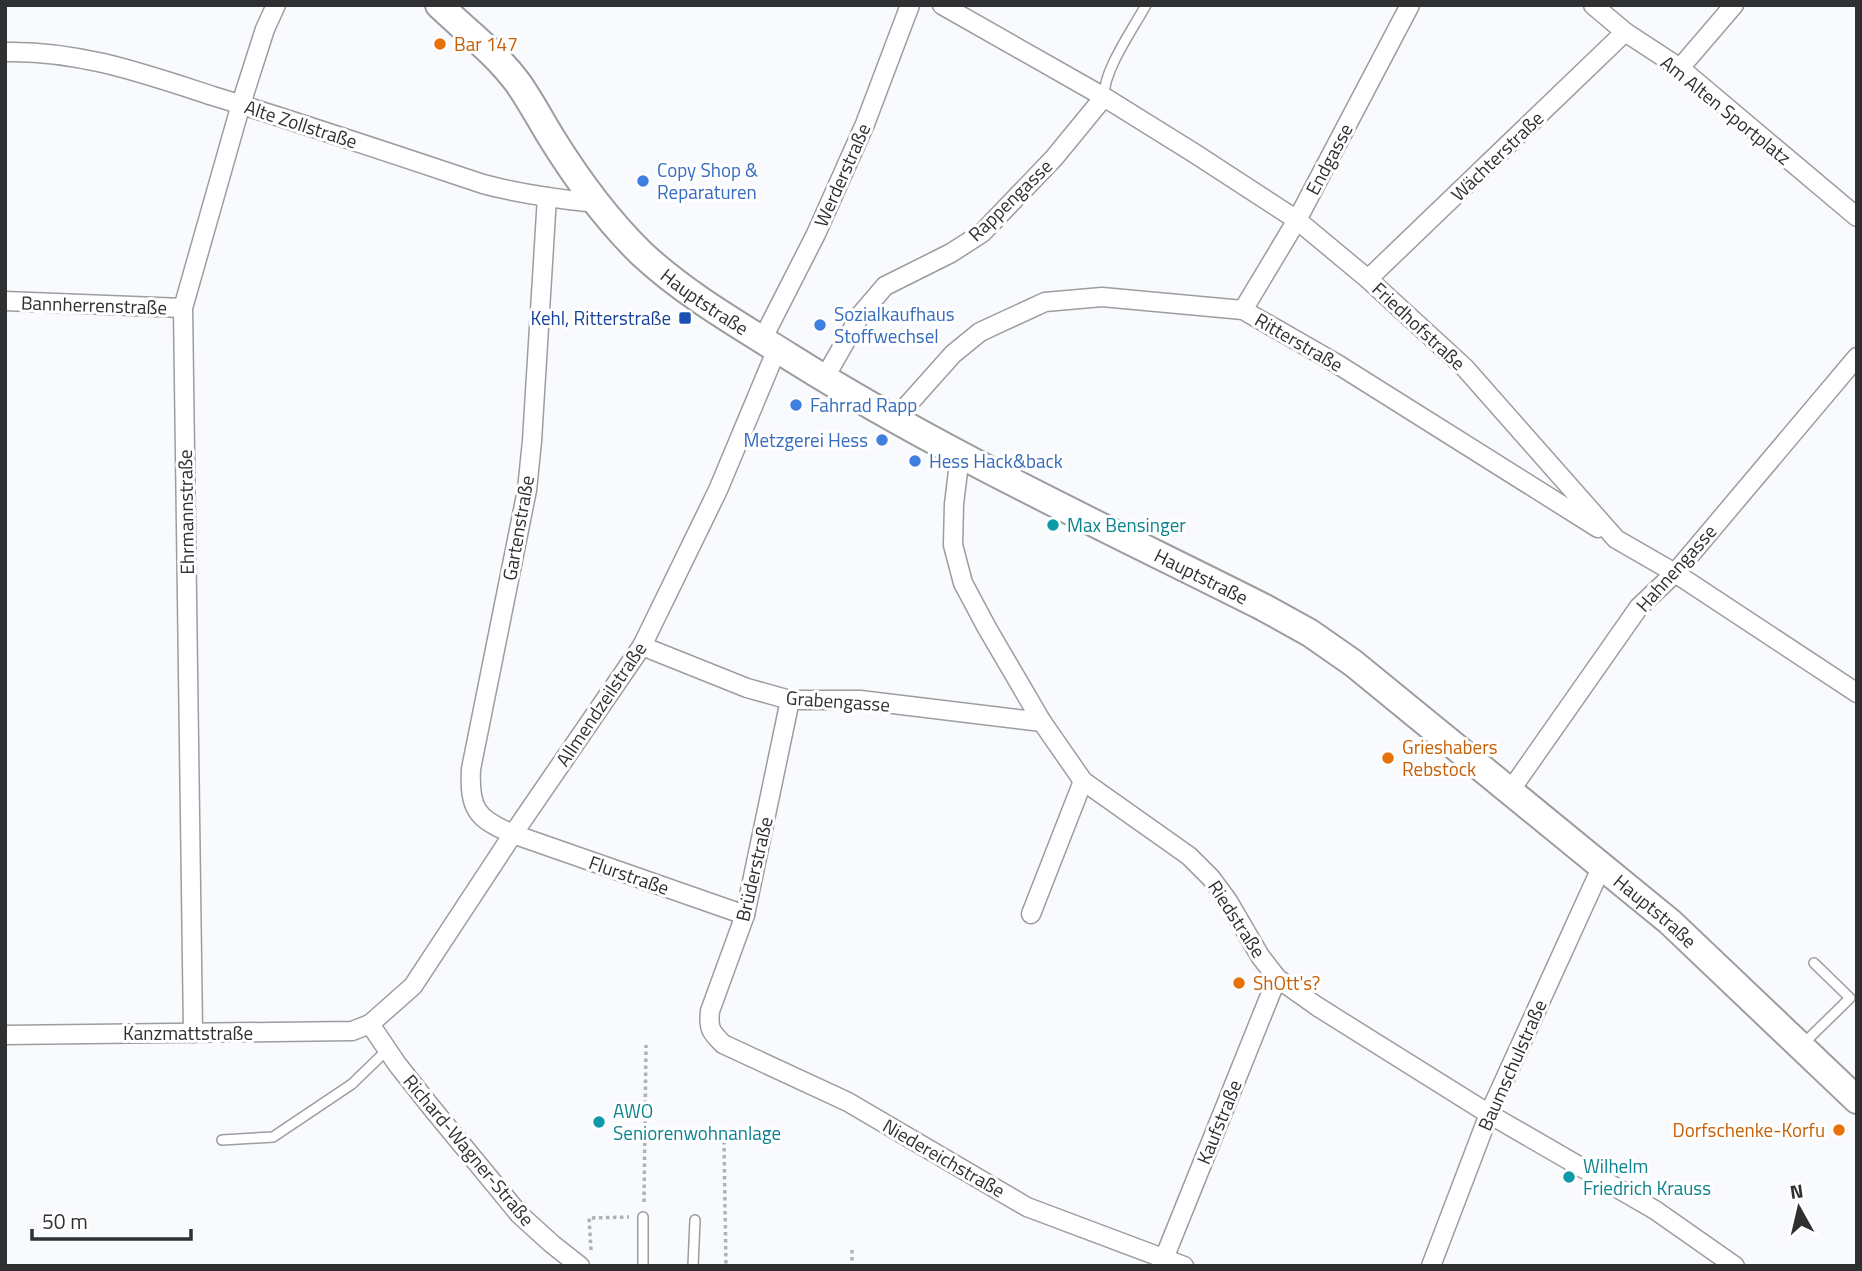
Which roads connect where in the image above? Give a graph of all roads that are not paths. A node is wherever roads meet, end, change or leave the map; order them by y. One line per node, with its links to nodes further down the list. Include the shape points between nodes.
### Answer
1 (276, 5): 13 (street, Ehrmannstraße)
2 (439, 5): 15 (street, Hauptstraße, via 500,60)
3 (909, 5): 22 (street, Werderstraße, via 865,124)
4 (942, 5): 12 (street, Friedhofstraße)
5 (1146, 5): 12 (lane, via 1109,73)
6 (1410, 5): 17 (street, Endgasse)
7 (1593, 5): 9 (street, Am Alten Sportplatz)
8 (1734, 5): 11 (street)
9 (1625, 32): 11 (street, Am Alten Sportplatz); 18 (street, Wächterstraße)
10 (5, 52): 13 (street, Alte Zollstraße, via 51,53 114,65)
11 (1680, 68): 16 (street, Am Alten Sportplatz)
12 (1104, 97): 17 (street, Friedhofstraße); 24 (street, Rappengasse, via 1054,158 982,233 885,286 861,314)
13 (241, 104): 14 (street, Alte Zollstraße, via 483,184); 20 (street, Ehrmannstraße)
14 (547, 197): 15 (street, Alte Zollstraße); 35 (street, Gartenstraße, via 527,490 471,769 473,805 496,827)
15 (596, 203): 22 (street, Hauptstraße, via 671,279)
16 (1857, 217)
17 (1297, 220): 18 (street, Friedhofstraße); 21 (street, Endgasse)
18 (1368, 279): 27 (street, Friedhofstraße, via 1465,368)
19 (5, 301): 20 (street, Bannherrenstraße)
20 (183, 308): 42 (street, Ehrmannstraße)
21 (1242, 310): 25 (street, Ritterstraße, via 1102,297 1045,302 980,332 953,354); 27 (street, Ritterstraße, via 1334,362)
22 (769, 345): 24 (street, Hauptstraße); 29 (street, Allmendzeilstraße, via 718,490)
23 (1857, 357): 28 (street, Hahnengasse)
24 (824, 379): 25 (street, Hauptstraße)
25 (895, 419): 26 (street, Hauptstraße)
26 (960, 454): 32 (street, Riedstraße, via 954,545 963,583); 34 (street, Hauptstraße, via 1310,633)
27 (1616, 539): 28 (street, Friedhofstraße)
28 (1675, 573): 30 (street, Friedhofstraße); 34 (street, Hahnengasse, via 1639,607)
29 (642, 646): 31 (street, Grabengasse); 35 (street, Allmendzeilstraße)
30 (1857, 693)
31 (790, 700): 32 (street, Grabengasse, via 860,701); 38 (street, Brüderstraße)
32 (1042, 722): 33 (street, Riedstraße)
33 (1083, 781): 37 (street); 40 (street, Riedstraße, via 1189,856 1211,878)
34 (1510, 791): 36 (street, Hauptstraße)
35 (513, 834): 38 (street, Flurstraße); 41 (street, Allmendzeilstraße, via 413,986)
36 (1601, 868): 45 (street, Hauptstraße, via 1670,922); 48 (street, Baumschulstraße)
37 (1031, 914)
38 (745, 915): 43 (street, Brüderstraße, via 710,1011)
39 (1814, 964): 45 (lane, via 1850,998)
40 (1276, 978): 48 (street, Riedstraße); 53 (street, Kaufstraße)
41 (370, 1024): 42 (street, Kanzmattstraße, via 352,1031); 46 (street, Richard-Wagner-Straße)
42 (193, 1033): 44 (street, Kanzmattstraße)
43 (712, 1033): 53 (street, Niedereichstraße, via 723,1044 848,1102 1027,1207)
44 (5, 1035)
45 (1801, 1047): 47 (street, Hauptstraße)
46 (387, 1050): 49 (lane, via 352,1084 273,1137); 52 (street, Richard-Wagner-Straße, via 520,1214 552,1244)
47 (1857, 1100)
48 (1489, 1114): 57 (street, Baumschulstraße); 58 (street, Riedstraße, via 1655,1210)
49 (222, 1140)
50 (643, 1217): 54 (lane)
51 (695, 1220): 55 (lane)
52 (586, 1260)
53 (1163, 1261): 56 (street, Niedereichstraße)
54 (643, 1266)
55 (693, 1266)
56 (1184, 1266)
57 (1431, 1266)
58 (1735, 1266)

